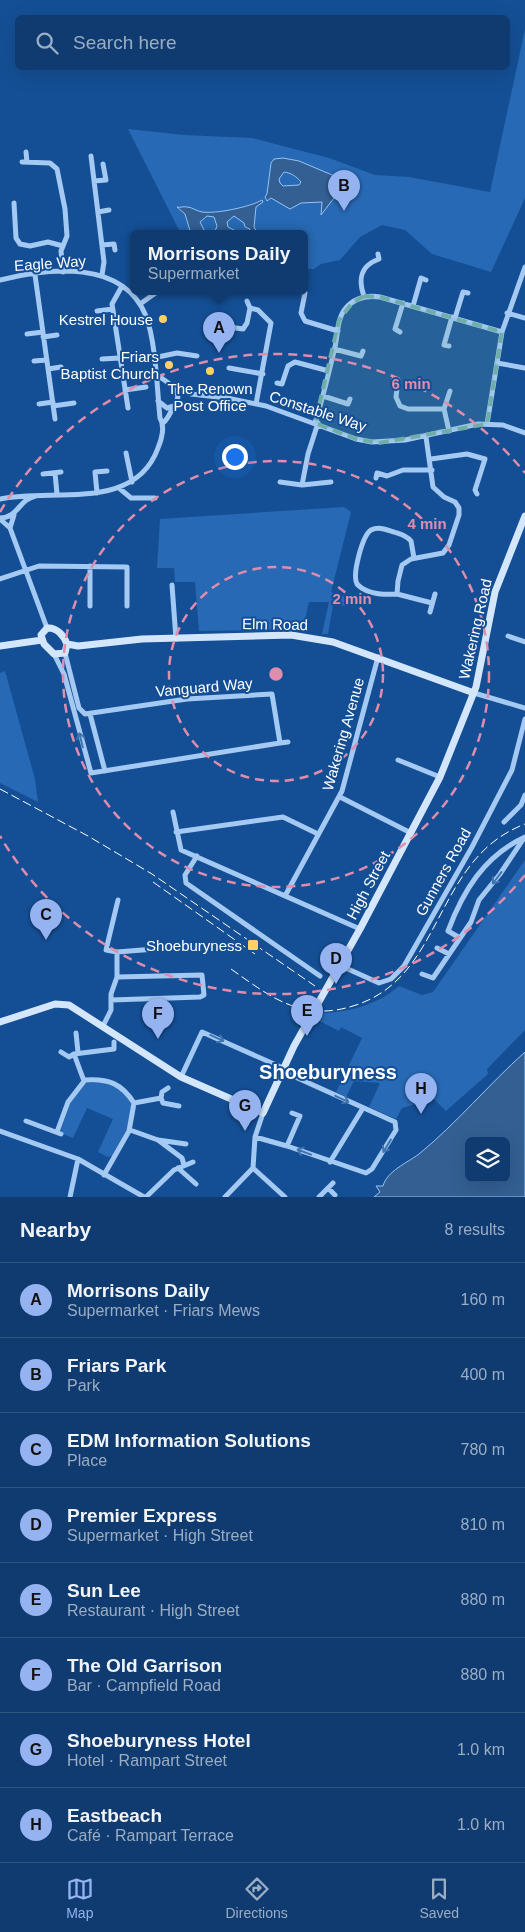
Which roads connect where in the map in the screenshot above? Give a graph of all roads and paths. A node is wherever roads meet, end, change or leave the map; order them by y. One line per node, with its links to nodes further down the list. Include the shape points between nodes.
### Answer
1 (26, 152): 10 (street, via 24,162 50,163 57,169 66,208 67,236)
2 (91, 156): 4 (street)
3 (103, 164): 4 (street, via 106,180)
4 (94, 181): 9 (street)
5 (14, 203): 7 (street)
6 (6, 210): 7 (street)
7 (14, 210): 10 (street, via 16,238 20,244 30,246 48,242)
8 (109, 210): 9 (street)
9 (98, 212): 11 (street)
10 (63, 246): 15 (street)
11 (102, 246): 12 (street, via 114,244); 17 (street)
12 (115, 250)
13 (379, 260): 26 (street, via 368,264 362,274 360,284)
14 (525, 267): 34 (street)
15 (63, 272): 16 (street, Eagle Way); 17 (street, Eagle Way)
16 (35, 275): 19 (street, Eagle Way); 43 (street)
17 (102, 275): 20 (street, Eagle Way)
18 (421, 278): 30 (street)
19 (0, 280)
20 (122, 286): 22 (street, Eagle Way); 32 (street, via 113,299)
21 (463, 292): 35 (street)
22 (130, 294)
23 (131, 295): 29 (street, Eagle Way)
24 (153, 295): 29 (street)
25 (305, 295): 40 (street, via 301,313 305,321)
26 (364, 296): 28 (street); 40 (street, via 344,310)
27 (247, 301): 31 (street)
28 (403, 303): 30 (street); 38 (street)
29 (140, 304): 51 (street, Eagle Way, via 149,325)
30 (413, 306): 35 (street)
31 (250, 308): 37 (street, via 245,328); 62 (street, via 258,310 271,323)
32 (113, 309): 33 (street); 50 (street)
33 (97, 311)
34 (507, 313): 36 (street); 41 (street)
35 (454, 318): 41 (street); 46 (street)
36 (525, 318)
37 (224, 326): 39 (street, via 215,325); 44 (street)
38 (395, 330)
39 (210, 331)
40 (338, 331): 47 (street)
41 (502, 332): 55 (street)
42 (27, 334): 43 (street)
43 (43, 334): 45 (street); 53 (street)
44 (223, 334)
45 (57, 335)
46 (444, 345)
47 (334, 349): 49 (street); 60 (street)
48 (196, 356): 51 (street, via 177,353)
49 (361, 357)
50 (120, 358): 52 (street); 69 (street)
51 (154, 358): 61 (street, Eagle Way)
52 (102, 359)
53 (47, 360): 54 (street); 59 (street)
54 (34, 361)
55 (497, 363): 58 (street); 89 (street)
56 (60, 367): 59 (street)
57 (229, 368): 62 (street)
58 (525, 368)
59 (48, 369): 80 (street)
60 (329, 371): 65 (street, via 294,362 288,366 280,384); 72 (street)
61 (156, 374): 64 (street); 70 (street, Eagle Way)
62 (263, 374): 81 (street)
63 (399, 380): 85 (street, via 397,400 402,408)
64 (168, 384): 67 (street); 70 (street)
65 (289, 386)
66 (146, 387): 69 (street)
67 (177, 389): 71 (street, Constable Way); 77 (street)
68 (450, 391): 75 (street)
69 (126, 393): 74 (street); 84 (street)
70 (158, 393): 76 (street)
71 (191, 394): 77 (street); 81 (street, Constable Way)
72 (323, 396): 82 (street); 88 (street)
73 (441, 396): 75 (street)
74 (119, 397)
75 (448, 398): 85 (street)
76 (158, 400): 83 (street, via 167,408); 87 (street)
77 (178, 401): 83 (street)
78 (74, 403): 80 (street)
79 (39, 404): 80 (street)
80 (53, 404): 86 (street)
81 (256, 404): 88 (street, Constable Way)
82 (348, 404)
83 (174, 406): 87 (street)
84 (128, 408)
85 (444, 409): 90 (street)
86 (55, 419)
87 (163, 423): 103 (street, via 156,454)
88 (317, 423): 92 (street, Constable Way, via 372,442); 106 (street)
89 (486, 424): 90 (street, Constable Way); 91 (street, Constable Way, via 503,425)
90 (449, 431): 92 (street, Constable Way)
91 (525, 433)
92 (426, 437): 94 (street)
93 (126, 453): 103 (street)
94 (431, 459): 95 (street); 111 (street, via 470,454 486,456 475,490)
95 (432, 470): 101 (street, via 403,470 387,476); 120 (street, via 433,487 455,502 459,515 445,552)
96 (107, 471): 98 (street)
97 (61, 472): 99 (street)
98 (95, 472): 100 (street); 108 (street)
99 (55, 473): 102 (street); 110 (street)
100 (88, 473)
101 (377, 473)
102 (43, 474)
103 (132, 482): 107 (street)
104 (280, 482): 106 (street)
105 (331, 482): 106 (street)
106 (302, 485)
107 (119, 488): 108 (street); 113 (street, via 131,498)
108 (98, 493): 110 (street)
109 (42, 494): 110 (street); 112 (street); 115 (street, via 26,499)
110 (57, 494)
111 (477, 494)
112 (11, 497): 114 (street); 115 (street, via 17,502)
113 (155, 498)
114 (0, 499)
115 (18, 509): 116 (street)
116 (14, 515): 117 (street); 119 (street)
117 (0, 518): 119 (street)
118 (524, 518): 143 (street, Wakering Road, via 495,592)
119 (10, 528): 124 (street)
120 (414, 558): 127 (street, via 401,567); 127 (street, via 411,541 402,534 378,528 365,536 355,573 357,584 362,589 380,594)
121 (90, 566): 122 (street); 124 (street, via 39,566); 130 (street)
122 (127, 567): 123 (street); 131 (street)
123 (134, 567)
124 (25, 571): 125 (street); 133 (street)
125 (0, 579)
126 (166, 590): 135 (street, via 172,588)
127 (397, 594): 129 (street)
128 (435, 594): 129 (street)
129 (432, 603): 132 (street)
130 (90, 606)
131 (127, 606)
132 (430, 612)
133 (47, 628): 136 (street, via 42,632); 138 (street, via 56,629)
134 (508, 636): 137 (street)
135 (176, 639): 138 (street, Elm Road, via 78,646); 142 (street, Elm Road, via 291,635 333,642)
136 (42, 640): 139 (street); 141 (street)
137 (525, 642)
138 (67, 644): 140 (street)
139 (0, 646)
140 (65, 653): 141 (street); 144 (street)
141 (54, 654): 145 (street, via 64,674)
142 (378, 657): 143 (street, Elm Road); 155 (street, Wakering Avenue)
143 (474, 693): 146 (street); 153 (street, High Street)
144 (77, 700): 145 (street); 147 (street, via 82,712)
145 (71, 701): 152 (street, one-way to 145, via 89,771)
146 (525, 708)
147 (90, 714): 150 (street, Vanguard Way, via 187,699 272,694); 152 (street)
148 (525, 719): 171 (street, Gunners Road, via 512,770 404,966 392,979 379,983)
149 (288, 742): 150 (street)
150 (280, 743): 152 (street)
151 (398, 760): 153 (street)
152 (105, 771)
153 (440, 776): 159 (street, High Street)
154 (525, 796): 157 (street, via 521,805)
155 (340, 797): 159 (street); 160 (street, Wakering Avenue)
156 (174, 812): 158 (street)
157 (504, 822)
158 (176, 832): 160 (street, via 283,817); 162 (street, via 180,850)
159 (411, 833): 165 (street, High Street)
160 (318, 834): 163 (street, Wakering Avenue)
161 (524, 837): 166 (street, one-way to 166, via 479,900 471,922); 166 (street, via 496,853 478,873 448,931)
162 (197, 856): 163 (street); 173 (street, via 185,875 186,883 311,974)
163 (285, 896): 165 (street)
164 (118, 900): 169 (street, via 106,950)
165 (360, 929): 171 (street, High Street)
166 (460, 938): 170 (street)
167 (438, 948): 170 (street)
168 (155, 949): 169 (street)
169 (117, 952): 174 (street)
170 (449, 954): 172 (street, via 433,978)
171 (339, 965): 182 (street, High Street)
172 (422, 974)
173 (320, 976)
174 (117, 977): 175 (street); 175 (street, via 202,975 204,994 200,997)
175 (111, 1000): 177 (street, via 110,1014)
176 (0, 1022): 177 (street, via 58,1003 72,1006)
177 (103, 1026): 183 (street)
178 (76, 1033): 181 (street)
179 (114, 1042): 181 (street, via 114,1049)
180 (61, 1052): 181 (street, via 68,1056)
181 (76, 1053): 184 (street)
182 (283, 1069): 183 (street, one-way to 182, via 202,1032); 189 (street, one-way to 189); 190 (street, High Street)
183 (181, 1077): 190 (street)
184 (84, 1081): 187 (street, via 101,1079 118,1086); 192 (street, via 70,1104 59,1133)
185 (168, 1088): 186 (street, via 162,1092)
186 (161, 1098): 187 (street); 188 (street, via 163,1103)
187 (134, 1103): 193 (street)
188 (179, 1106)
189 (362, 1108): 201 (street); 201 (street, one-way to 201, via 396,1122 396,1130 372,1169 366,1173)
190 (263, 1113): 195 (street)
191 (292, 1113): 198 (street, via 300,1116)
192 (26, 1121)
193 (130, 1130): 196 (street); 205 (street)
194 (0, 1132): 199 (street)
195 (254, 1137): 198 (street); 203 (street)
196 (158, 1140): 197 (street); 202 (street, via 182,1158)
197 (186, 1144)
198 (286, 1146): 201 (street, one-way to 198)
199 (78, 1160): 205 (street); 211 (street)
200 (193, 1162): 202 (street)
201 (330, 1162)
202 (184, 1165): 204 (street)
203 (254, 1165): 210 (street); 213 (street)
204 (178, 1168): 207 (street); 212 (street)
205 (104, 1175): 212 (street)
206 (333, 1183): 208 (street)
207 (196, 1184)
208 (328, 1188): 209 (street); 214 (street)
209 (335, 1195)
210 (228, 1196)
211 (70, 1197)
212 (145, 1197)
213 (285, 1197)
214 (320, 1197)

